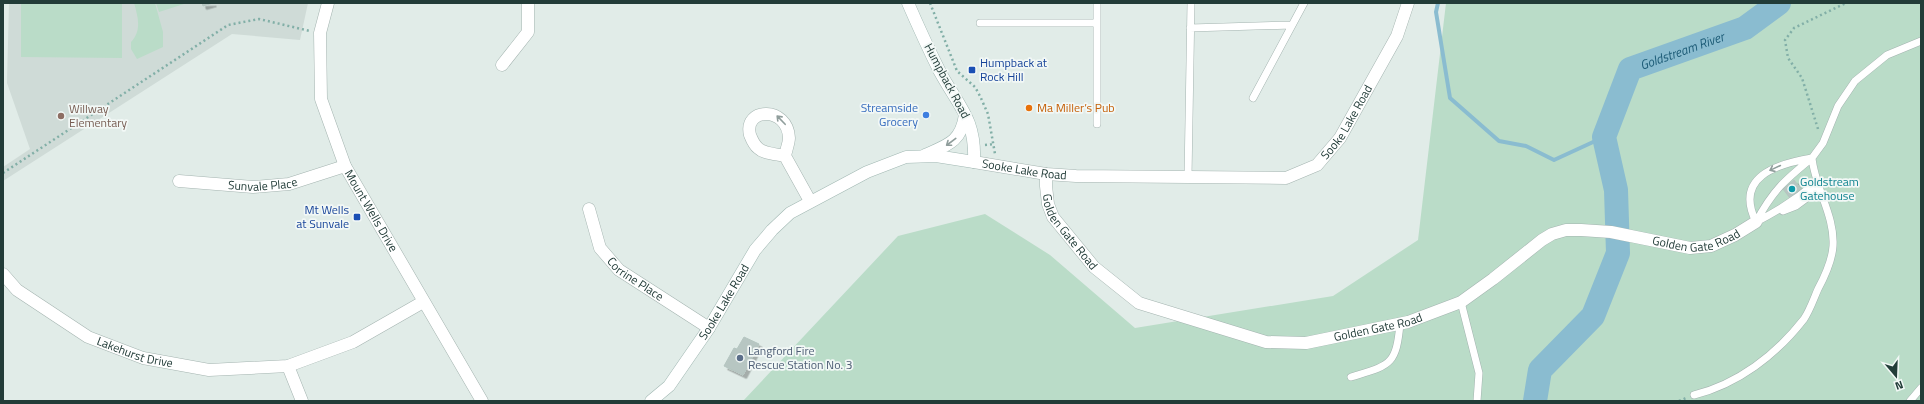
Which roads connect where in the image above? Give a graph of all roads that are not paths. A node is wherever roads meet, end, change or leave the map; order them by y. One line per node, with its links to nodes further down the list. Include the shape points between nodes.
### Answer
1 (328, 3): 21 (street, Mount Wells Drive, via 320,33 321,99)
2 (528, 3): 13 (street, via 528,32)
3 (908, 3): 15 (street, Humpback Road, via 940,72)
4 (1097, 3): 9 (lane)
5 (1191, 3): 11 (lane)
6 (1304, 3): 10 (lane)
7 (1408, 3): 23 (street, Sooke Lake Road, via 1397,36 1340,138 1317,165 1286,178)
8 (980, 23): 9 (lane)
9 (1096, 23): 16 (lane)
10 (1291, 25): 11 (lane); 14 (lane)
11 (1190, 28): 23 (lane)
12 (1921, 41): 19 (lane, via 1887,55 1855,82 1838,106 1823,143)
13 (502, 66)
14 (1253, 98)
15 (966, 114): 18 (street, one-way to 18, via 963,129 956,140); 20 (street, Humpback Road, via 974,138)
16 (1097, 124)
17 (785, 156): 26 (street)
18 (922, 156): 20 (street, Sooke Lake Road); 26 (street, Sooke Lake Road, via 906,157 887,163)
19 (1812, 158): 25 (lane); 28 (lane, via 1782,183 1767,200); 28 (lane, one-way to 28, via 1790,161 1770,170 1752,185 1748,198)
20 (974, 162): 22 (street, Sooke Lake Road)
21 (345, 166): 24 (street, Sunvale Place, via 290,184 261,186); 30 (street, Mount Wells Drive)
22 (1046, 174): 23 (street, Sooke Lake Road); 32 (street, Golden Gate Road, via 1048,204 1053,217 1094,267 1139,303 1266,342 1306,343)
23 (1188, 177)
24 (179, 181)
25 (1818, 186): 28 (lane, via 1796,206); 37 (lane, via 1828,212 1833,246 1826,274 1804,318 1775,352 1737,379 1712,391)
26 (810, 201): 33 (street, Sooke Lake Road, via 790,213 755,250)
27 (589, 209): 33 (street, Corrine Place, via 600,248 619,270)
28 (1756, 222): 31 (street, Golden Gate Road, via 1711,246 1690,248 1611,232 1566,230 1552,234)
29 (3, 274): 34 (street, Lakehurst Drive, via 17,290 88,337 143,358 209,370)
30 (423, 302): 34 (street, Lakehurst Drive, via 352,342); 39 (street, Mount Wells Drive)
31 (1461, 302): 32 (street, Golden Gate Road); 41 (lane, via 1479,373)
32 (1400, 324): 35 (lane, via 1398,348 1392,359 1379,368)
33 (709, 328): 40 (street, Sooke Lake Road, via 668,386)
34 (288, 366): 38 (street)
35 (1351, 377)
36 (1921, 388): 42 (lane)
37 (1694, 395)
38 (302, 401)
39 (482, 401)
40 (651, 401)
41 (1477, 401)
42 (1910, 401)

